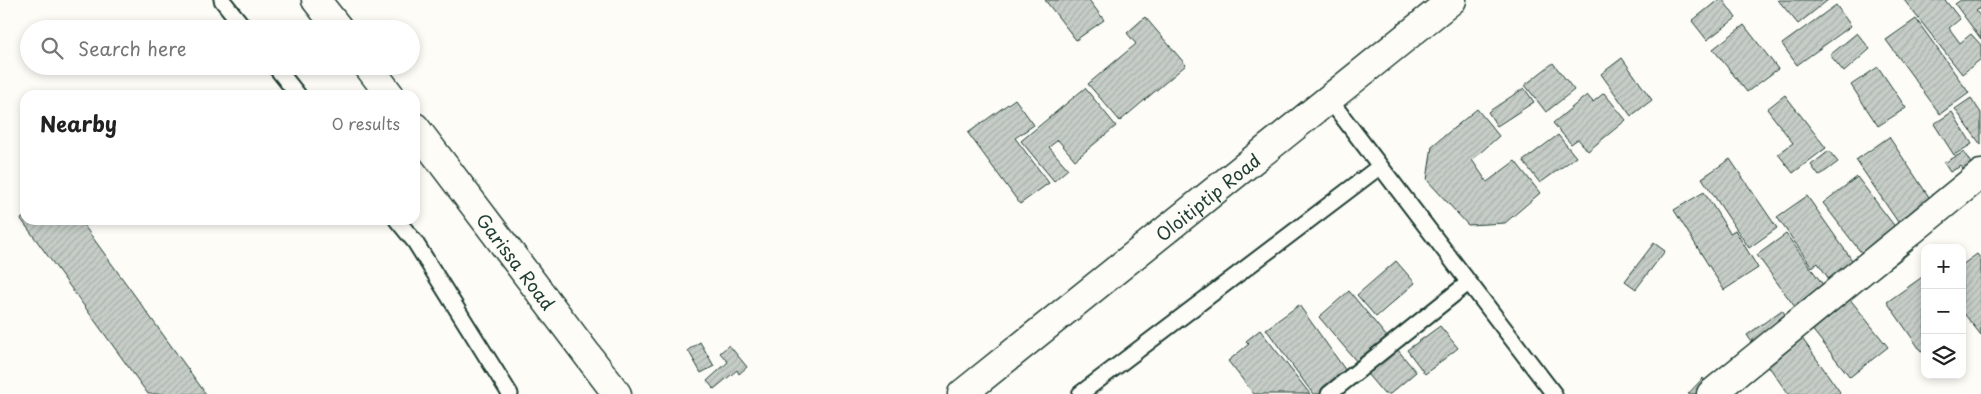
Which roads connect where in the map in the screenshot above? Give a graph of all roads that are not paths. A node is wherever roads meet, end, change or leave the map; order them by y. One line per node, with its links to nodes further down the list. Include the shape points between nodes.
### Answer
1 (222, 0): 4 (lane)
2 (316, 0): 5 (main road)
3 (1452, 0): 10 (main road, Oloitiptip Road)
4 (238, 20)
5 (332, 20)
6 (282, 75): 8 (lane)
7 (375, 75): 9 (main road)
8 (294, 90)
9 (386, 90)
10 (1329, 99): 12 (lane); 18 (main road, Oloitiptip Road)
11 (420, 134): 17 (main road, Garissa Road)
12 (1380, 167): 15 (lane); 19 (lane)
13 (1981, 174): 22 (main road)
14 (402, 225): 16 (lane)
15 (1468, 283): 20 (lane); 21 (lane)
16 (510, 394)
17 (616, 394)
18 (962, 394)
19 (1080, 394)
20 (1329, 394)
21 (1554, 394)
22 (1711, 394)

